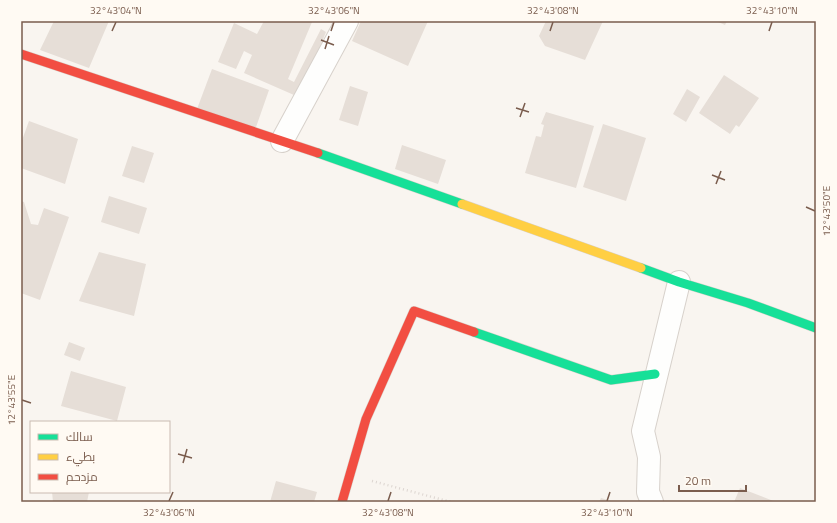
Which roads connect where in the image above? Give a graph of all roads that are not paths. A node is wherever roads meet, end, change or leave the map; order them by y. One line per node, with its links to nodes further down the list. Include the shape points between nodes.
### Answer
1 (347, 21): 3 (street)
2 (21, 54): 3 (street)
3 (282, 141): 4 (street)
4 (679, 282): 5 (street); 6 (street)
5 (816, 328)
6 (656, 374): 7 (street, via 611,380 414,311 366,419); 8 (street, via 642,431 649,457 648,492)
7 (342, 502)
8 (652, 502)

